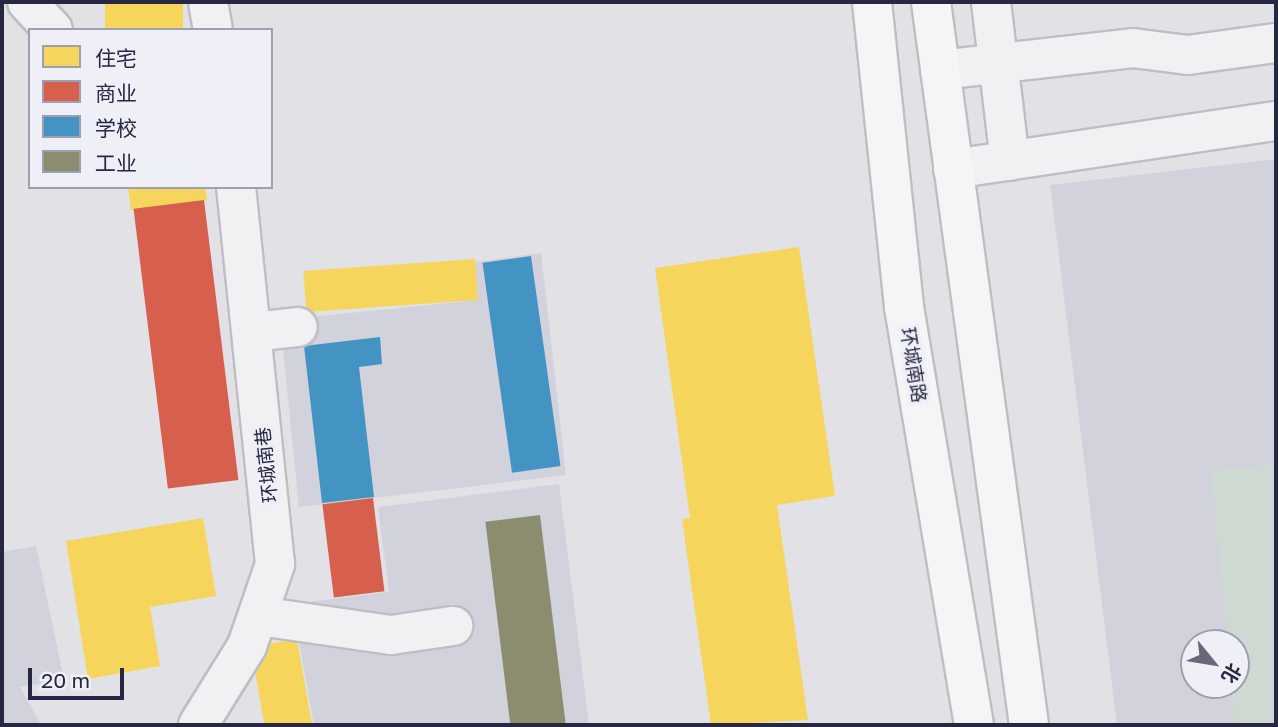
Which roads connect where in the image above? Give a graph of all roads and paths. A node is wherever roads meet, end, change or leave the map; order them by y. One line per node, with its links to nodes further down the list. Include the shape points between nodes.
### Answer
1 (27, 2): 7 (street)
2 (208, 2): 8 (street)
3 (872, 2): 22 (main road, 环城南路, via 904,307)
4 (931, 2): 12 (main road)
5 (990, 2): 11 (street)
6 (1276, 23): 10 (street, via 1170,37)
7 (51, 28)
8 (213, 28)
9 (1276, 43): 10 (street, via 1188,55)
10 (1133, 48): 11 (street)
11 (998, 64): 12 (street); 14 (street)
12 (940, 70): 15 (main road)
13 (1276, 121): 14 (street)
14 (1010, 161): 15 (street)
15 (953, 169): 23 (main road)
16 (236, 189): 18 (street, 环城南巷)
17 (298, 327): 18 (street)
18 (252, 332): 19 (street, 环城南巷, via 275,564)
19 (258, 616): 20 (street, via 391,635); 21 (street, 环城南巷, via 247,646)
20 (453, 626)
21 (198, 725)
22 (974, 725)
23 (1029, 725)

